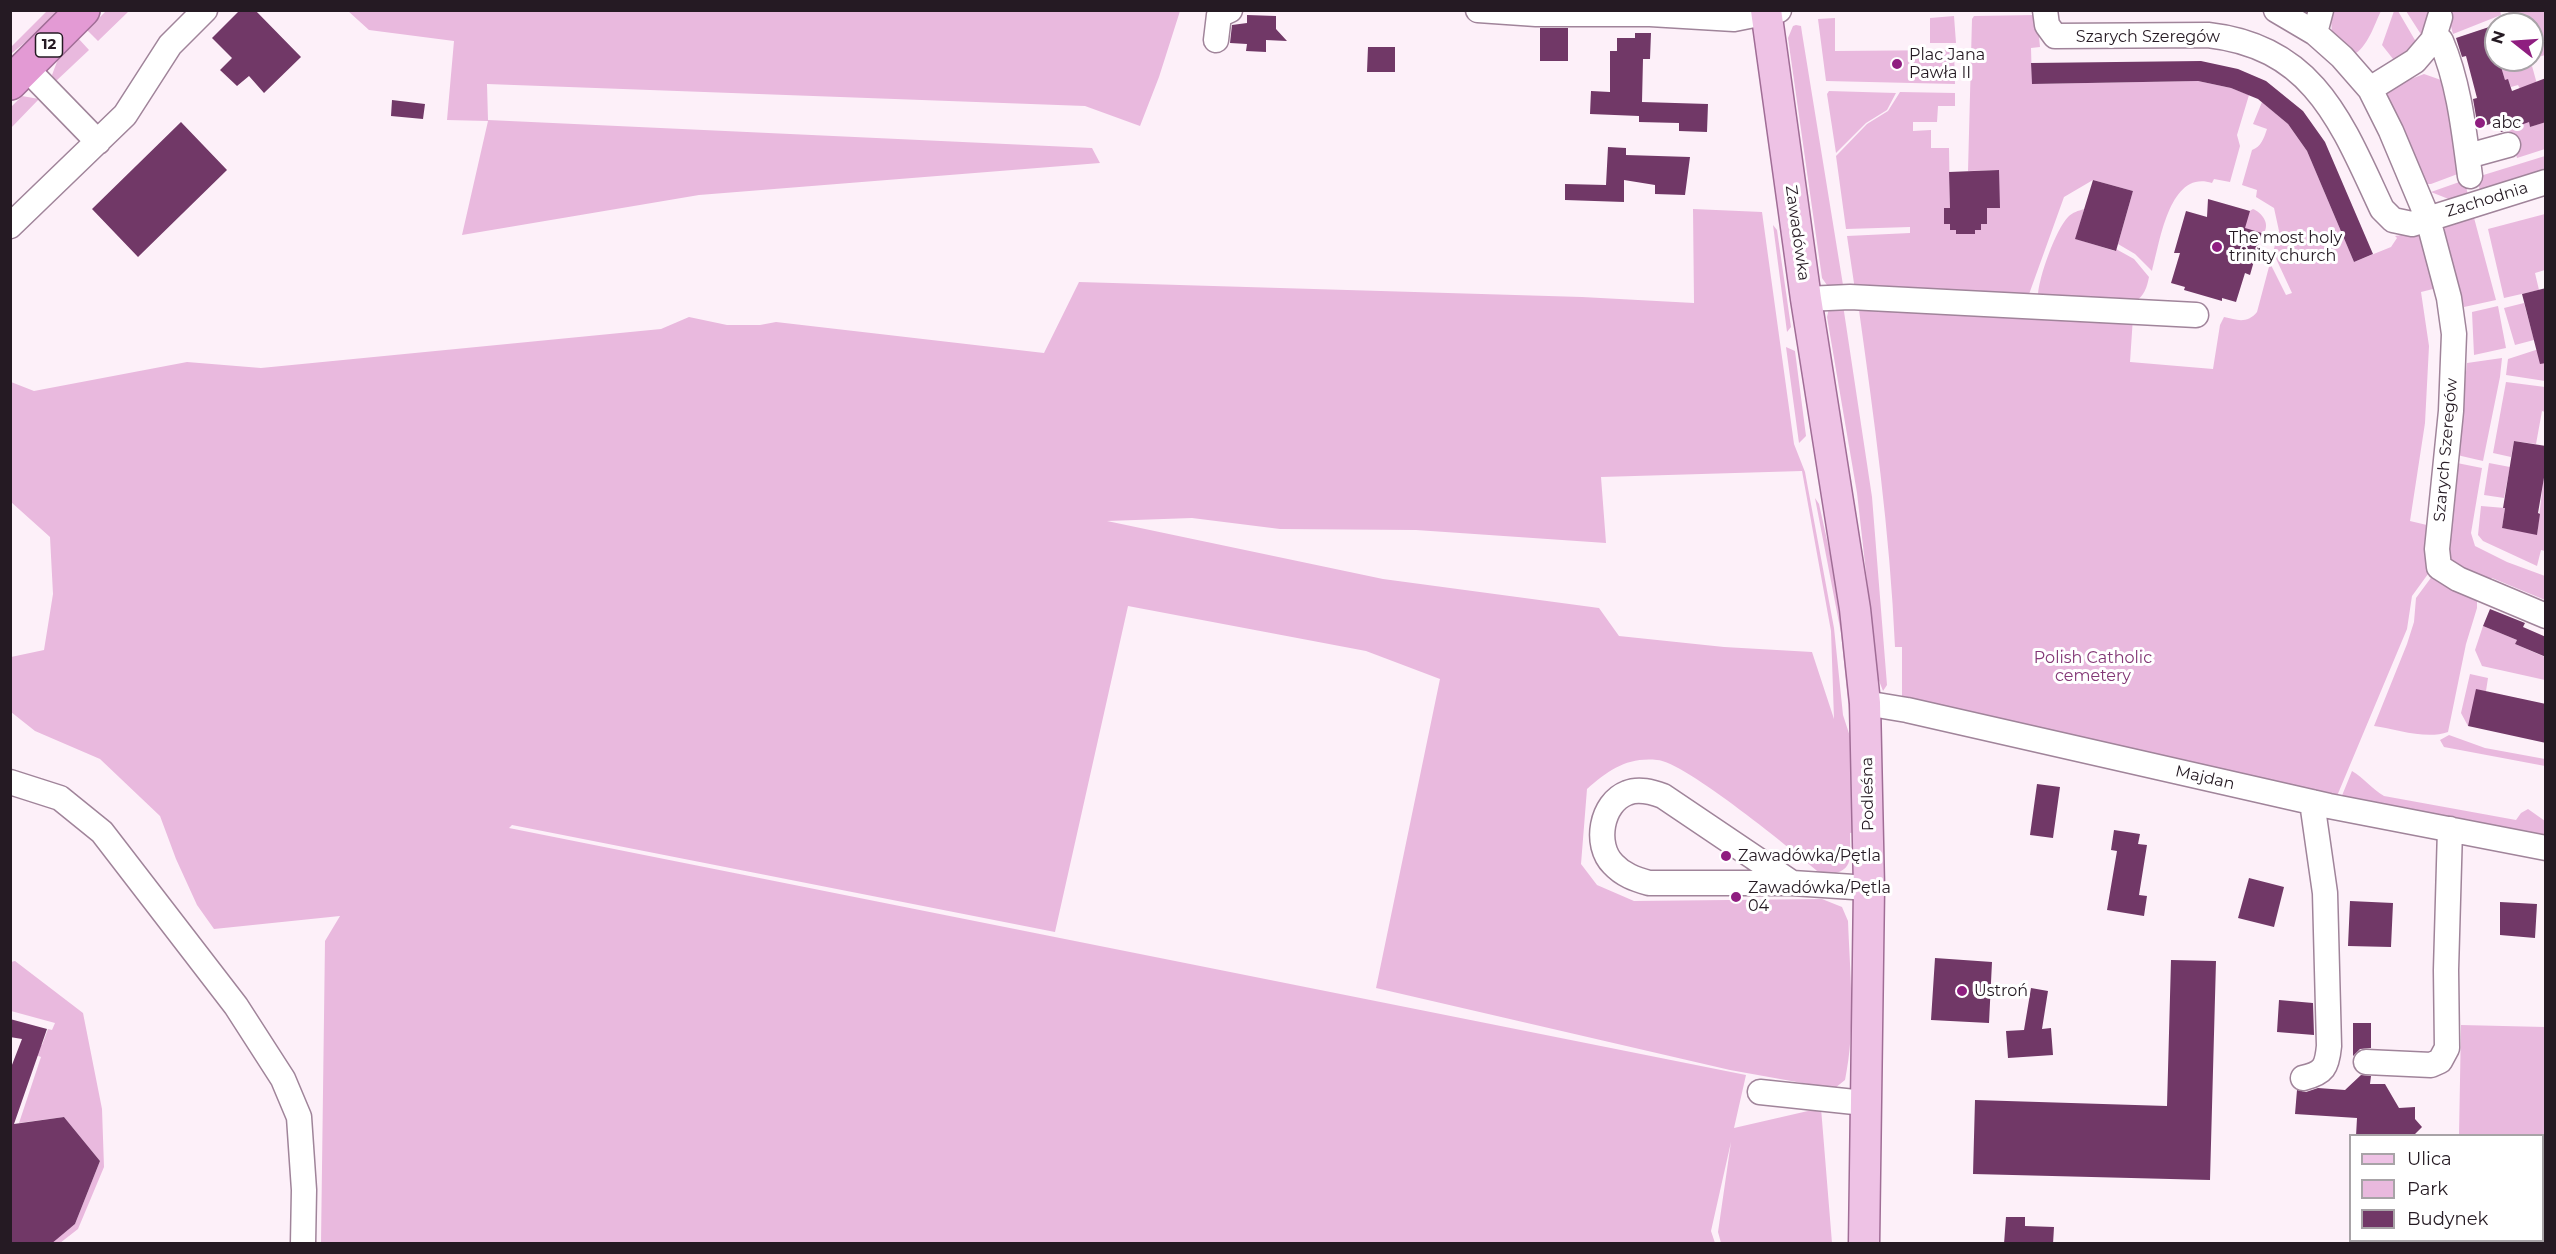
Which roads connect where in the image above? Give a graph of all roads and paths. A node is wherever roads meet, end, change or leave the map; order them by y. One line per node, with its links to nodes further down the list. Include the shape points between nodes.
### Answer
1 (83, 10): 12 (highway, 12)
2 (205, 10): 14 (street, via 170,45 125,115)
3 (1230, 10): 10 (street, via 1219,15)
4 (1478, 10): 7 (street, via 1734,19)
5 (2045, 10): 17 (street, Szarych Szeregów, via 2047,25 2055,36 2208,35 2231,37 2268,51 2307,81 2329,105 2388,217 2405,224)
6 (2276, 10): 9 (street, Szarych Szeregów)
7 (1770, 11): 19 (main road, Zawadówka)
8 (2440, 16): 11 (street)
9 (2318, 22): 13 (street, Szarych Szeregów)
10 (1216, 40)
11 (2433, 40): 13 (street, via 2415,61); 15 (street, via 2441,41 2447,54 2458,100)
12 (18, 76): 14 (street)
13 (2370, 89): 17 (street, Szarych Szeregów)
14 (98, 141): 18 (street)
15 (2484, 152)
16 (2546, 183): 17 (street, Zachodnia)
17 (2428, 219): 22 (street, Szarych Szeregów, via 2454,333 2451,411 2437,549 2439,567)
18 (10, 226)
19 (1806, 298): 20 (street); 21 (main road, Zawadówka)
20 (2196, 315)
21 (1830, 456): 23 (main road, Podleśna, via 1855,609)
22 (2546, 616)
23 (1865, 703): 25 (street, Majdan); 29 (main road, Podleśna)
24 (10, 782): 34 (street, via 60,798 102,832 236,1006 283,1079 299,1117)
25 (2312, 802): 26 (street, Majdan); 31 (street, via 2325,893 2329,1046 2327,1063 2318,1075)
26 (2450, 829): 27 (street, Majdan); 30 (street, via 2447,1048 2440,1061 2431,1065)
27 (2546, 848)
28 (1792, 883): 28 (street, via 1663,796 1646,790 1628,792 1615,801 1607,815 1602,834 1604,850 1612,864 1628,877 1649,884); 29 (street)
29 (1869, 888): 33 (main road, Podleśna)
30 (2367, 1062)
31 (2303, 1078)
32 (1760, 1092): 33 (street)
33 (1864, 1103): 35 (main road, Podleśna)
34 (303, 1244)
35 (1864, 1244)

